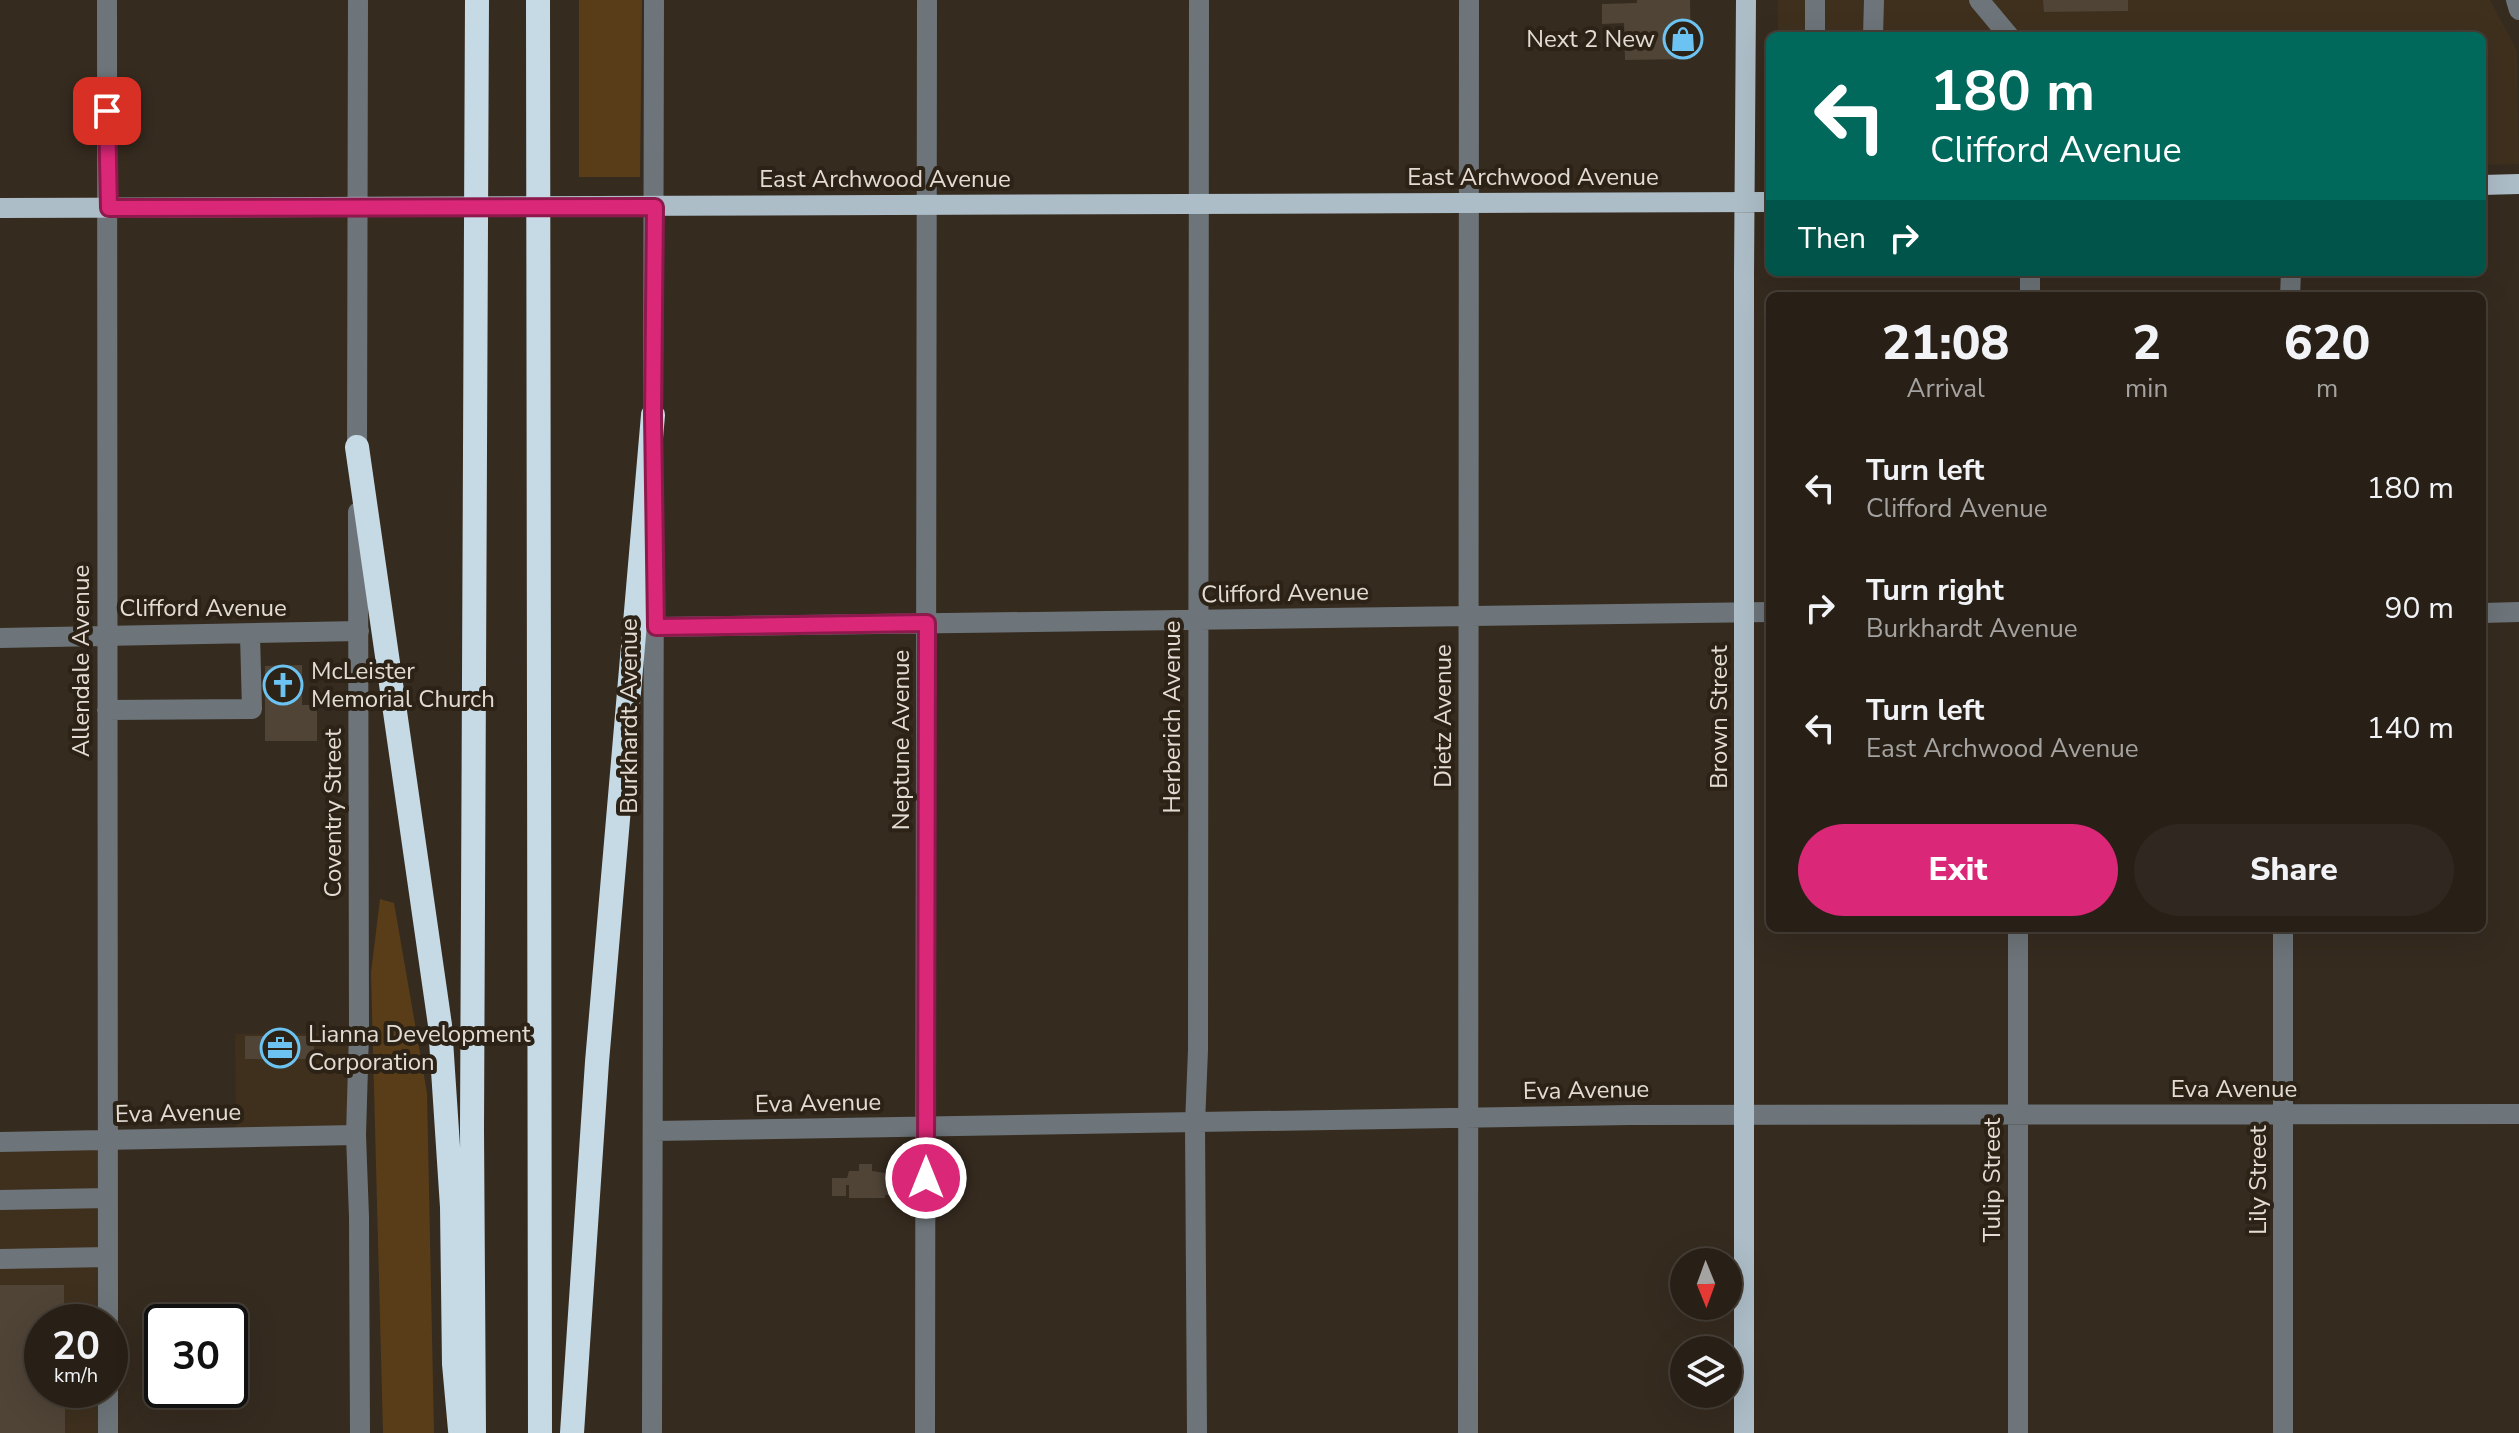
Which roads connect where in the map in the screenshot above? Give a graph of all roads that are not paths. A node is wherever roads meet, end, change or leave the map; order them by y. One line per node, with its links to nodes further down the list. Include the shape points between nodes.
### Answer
1 (107, 0): 28 (street, Allendale Avenue)
2 (358, 0): 25 (street, Coventry Street)
3 (477, 0): 66 (highway)
4 (538, 0): 67 (highway)
5 (654, 0): 26 (street, Burkhardt Avenue)
6 (927, 0): 23 (street, Neptune Avenue)
7 (1199, 0): 24 (street, Herberich Avenue)
8 (1469, 0): 22 (street, Dietz Avenue)
9 (1746, 0): 20 (main road, Brown Street)
10 (1815, 0): 15 (street)
11 (1874, 0): 16 (street)
12 (1979, 0): 17 (street)
13 (2516, 0): 14 (street)
14 (2519, 10)
15 (1815, 32)
16 (1873, 32)
17 (2006, 32)
18 (2519, 184): 19 (main road)
19 (2486, 185)
20 (1745, 202): 21 (main road, East Archwood Avenue); 22 (main road, East Archwood Avenue); 31 (main road, Brown Street)
21 (1766, 202)
22 (1469, 203): 24 (main road, East Archwood Avenue); 35 (street, Dietz Avenue)
23 (928, 204): 24 (main road, East Archwood Avenue); 26 (main road, East Archwood Avenue); 37 (street, Neptune Avenue)
24 (1200, 204): 36 (street, Herberich Avenue)
25 (358, 206): 26 (main road, East Archwood Avenue); 28 (main road, East Archwood Avenue); 30 (street, Coventry Street)
26 (655, 207): 29 (street, Burkhardt Avenue)
27 (0, 208): 28 (main road, East Archwood Avenue)
28 (109, 208): 40 (street, Allendale Avenue)
29 (653, 415): 38 (street, Burkhardt Avenue); 68 (highway, via 597,1062)
30 (357, 447): 39 (street, Coventry Street); 65 (highway, via 440,1025)
31 (1745, 612): 32 (street, Clifford Avenue); 35 (street, Clifford Avenue); 48 (main road, Brown Street)
32 (1766, 612)
33 (2519, 612): 34 (street)
34 (2486, 613)
35 (1469, 616): 36 (street, Clifford Avenue); 50 (street, Dietz Avenue)
36 (1198, 620): 37 (street, Clifford Avenue); 51 (street, Herberich Avenue)
37 (927, 623): 38 (street, Clifford Avenue); 52 (street, Neptune Avenue)
38 (656, 627): 53 (street, Burkhardt Avenue)
39 (359, 631): 41 (street, Clifford Avenue); 54 (street, Coventry Street)
40 (106, 634): 41 (street, Clifford Avenue); 42 (street, Clifford Avenue); 43 (street, Allendale Avenue)
41 (250, 635): 43 (street, via 252,709)
42 (0, 638)
43 (107, 710): 55 (street, Allendale Avenue)
44 (2018, 932): 49 (street, Tulip Street)
45 (2283, 932): 46 (street, Lily Street)
46 (2284, 1114): 47 (street, Eva Avenue); 49 (street, Eva Avenue); 75 (street, Lily Street)
47 (2519, 1114)
48 (1746, 1115): 49 (street, Eva Avenue); 50 (street, Eva Avenue); 73 (main road, Brown Street)
49 (2018, 1115): 74 (street, Tulip Street)
50 (1467, 1119): 51 (street, Eva Avenue); 72 (street, Dietz Avenue)
51 (1195, 1124): 52 (street, Eva Avenue); 71 (street, Herberich Avenue)
52 (926, 1128): 53 (street, Eva Avenue); 70 (street, Neptune Avenue)
53 (653, 1131): 69 (street, Burkhardt Avenue)
54 (356, 1135): 55 (street, Eva Avenue); 64 (street, Coventry Street)
55 (108, 1140): 56 (street, Eva Avenue); 57 (street, Allendale Avenue)
56 (0, 1142)
57 (108, 1198): 58 (street); 59 (street, Allendale Avenue)
58 (0, 1200)
59 (108, 1257): 60 (street); 61 (street, Allendale Avenue)
60 (0, 1259)
61 (108, 1304)
62 (108, 1408): 63 (street)
63 (108, 1433)
64 (360, 1433)
65 (460, 1433)
66 (474, 1433)
67 (540, 1433)
68 (572, 1433)
69 (652, 1433)
70 (925, 1433)
71 (1197, 1433)
72 (1468, 1433)
73 (1744, 1433)
74 (2018, 1433)
75 (2283, 1433)

